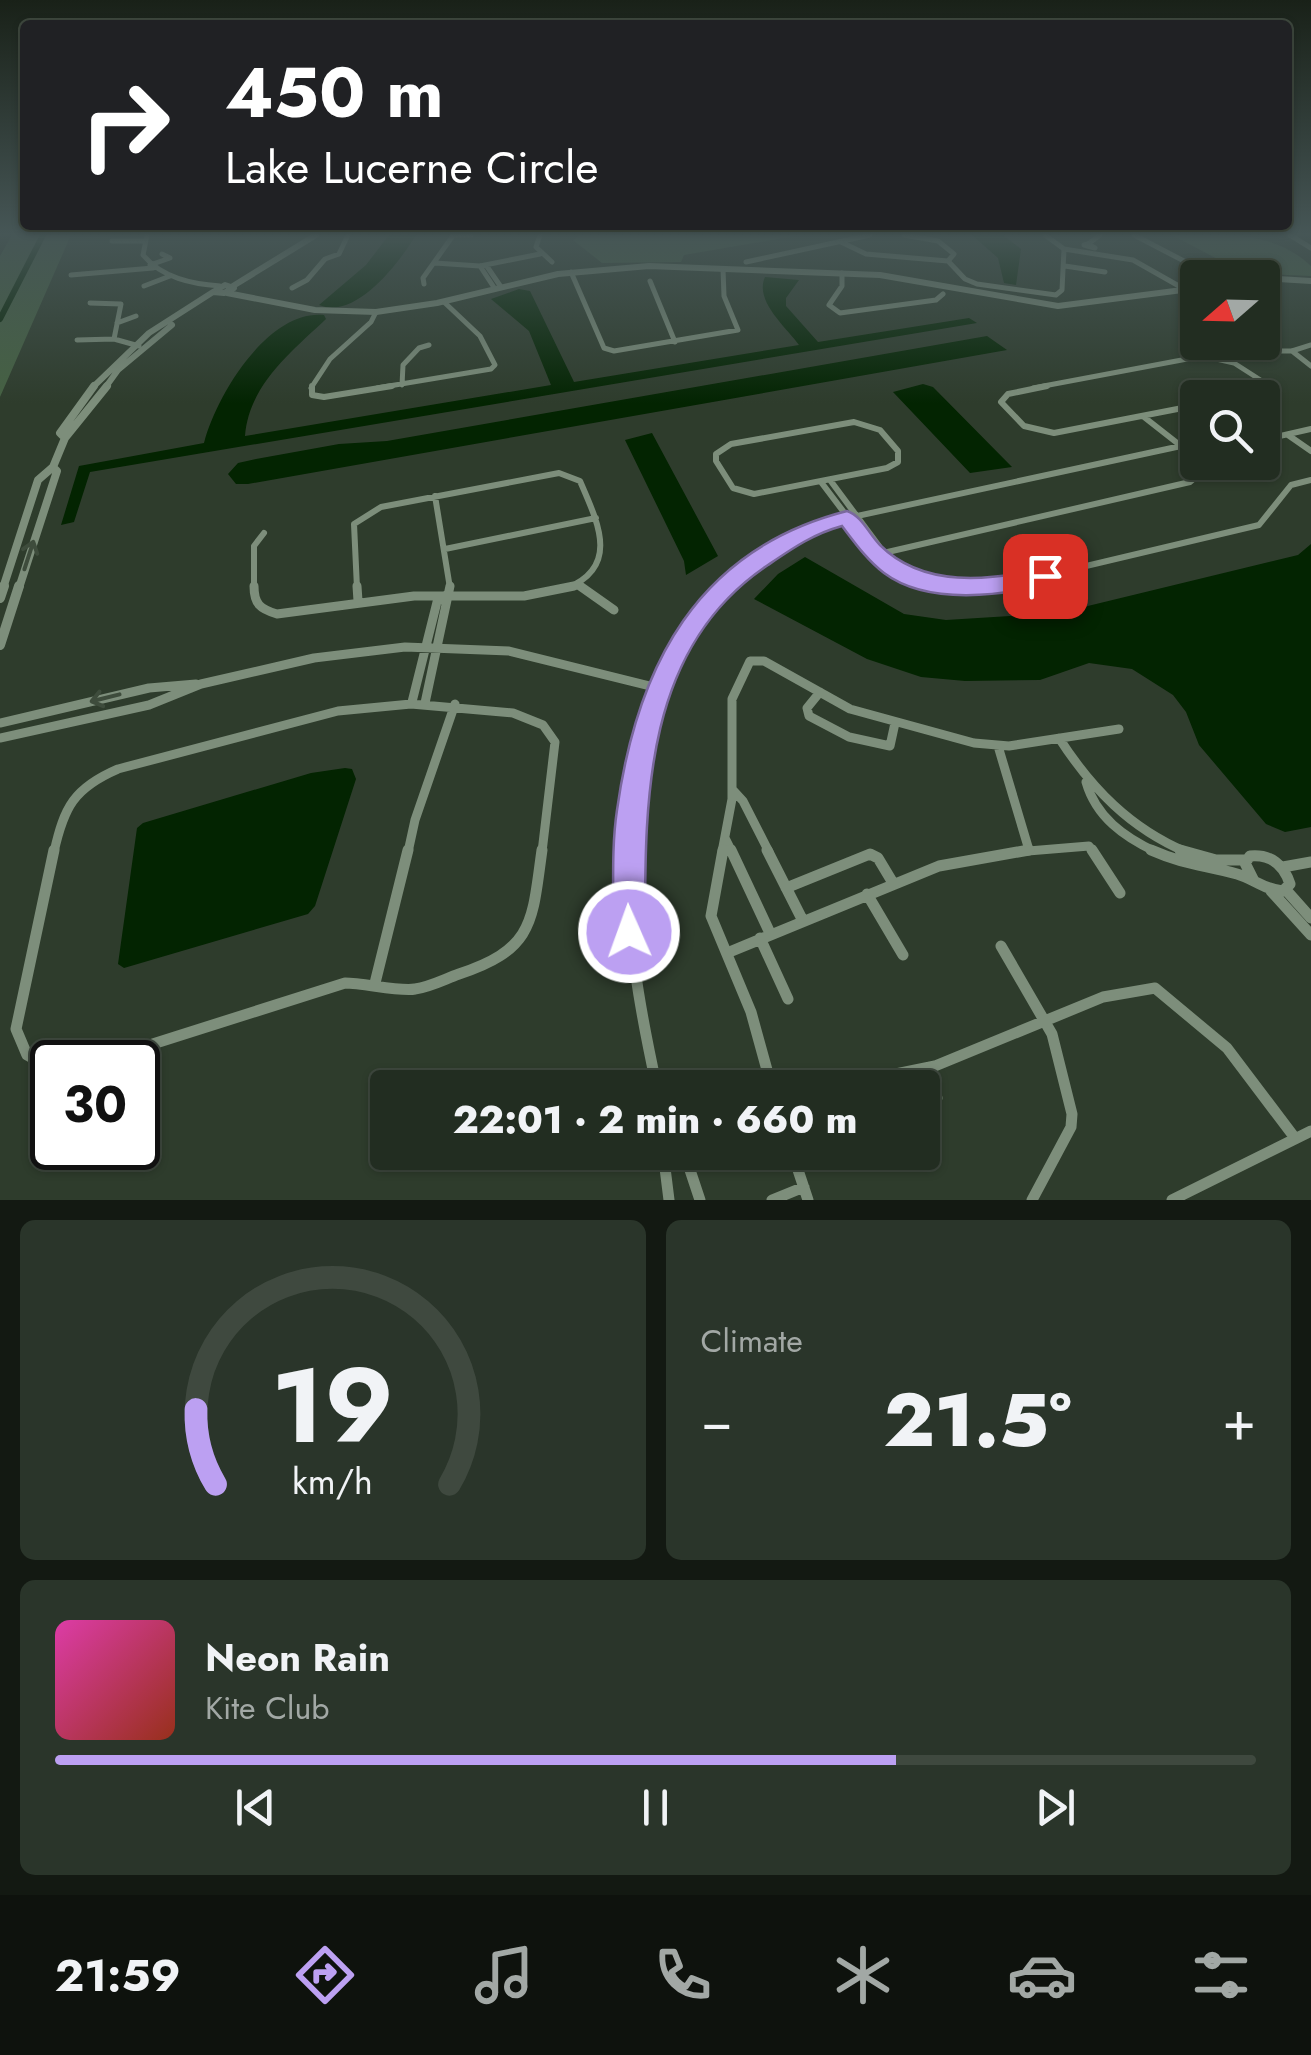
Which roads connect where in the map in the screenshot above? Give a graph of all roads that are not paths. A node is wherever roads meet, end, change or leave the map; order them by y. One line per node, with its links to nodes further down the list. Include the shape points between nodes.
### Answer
1 (221, 291): 23 (street)
2 (233, 291): 15 (street, via 314,310)
3 (486, 291): 13 (street)
4 (578, 291): 20 (street, via 604,348)
5 (654, 291): 20 (street)
6 (724, 291): 20 (street, via 739,328)
7 (838, 291): 12 (street, via 830,303 840,313)
8 (978, 291): 11 (street, via 1049,305)
9 (1016, 291): 10 (street, via 1046,297)
10 (1062, 291)
11 (1176, 291)
12 (943, 294)
13 (444, 302): 15 (street); 28 (street, via 488,342 495,365)
14 (90, 303): 17 (street, via 121,304)
15 (376, 312): 28 (street, via 324,366 312,396)
16 (136, 316): 17 (street)
17 (117, 323): 18 (street)
18 (114, 339): 19 (street); 23 (street)
19 (76, 340)
20 (674, 342)
21 (429, 345): 28 (street, via 403,365)
22 (1311, 345): 25 (street)
23 (139, 346): 37 (street, via 64,438)
24 (1280, 351): 25 (street)
25 (1292, 351): 26 (street)
26 (1311, 366)
27 (1259, 380): 30 (street, via 1234,362 1204,356 1018,390 1001,402 1024,426 1048,433)
28 (402, 384)
29 (1180, 409): 30 (street)
30 (1143, 416): 34 (street)
31 (1311, 429): 32 (street)
32 (1288, 435): 33 (street); 36 (street)
33 (1280, 437)
34 (1180, 444)
35 (1180, 446): 43 (street)
36 (1311, 451)
37 (53, 466): 50 (street, via 38,480); 53 (street, one-way to 37, via 57,471)
38 (830, 480): 41 (street); 41 (street, via 887,468 898,462 898,451 880,430 854,422 731,444 716,454 728,482 748,493); 43 (street)
39 (1194, 480): 47 (street)
40 (1311, 480): 47 (street, via 1291,485 1259,525 1010,584 929,584 895,570)
41 (821, 482): 43 (street)
42 (435, 496): 44 (street, via 559,474 580,482); 46 (street); 51 (street, via 381,507 354,524)
43 (852, 517): 47 (street); 57 (street, via 807,528 736,575 692,625)
44 (596, 518): 46 (street); 48 (street, via 603,552)
45 (264, 533): 51 (street, via 254,546 254,600 262,610 284,614)
46 (445, 549): 49 (street)
47 (879, 554)
48 (578, 584): 49 (street, via 535,599); 52 (street)
49 (446, 595): 51 (street); 54 (street, via 437,602); 55 (street)
50 (0, 598)
51 (358, 601)
52 (614, 610)
53 (0, 645)
54 (426, 646): 55 (street); 56 (street, via 345,653); 60 (street)
55 (440, 646): 57 (street, via 537,656); 61 (street)
56 (200, 684): 58 (street); 64 (street)
57 (658, 688): 99 (street, via 635,778 627,889 634,978)
58 (136, 691): 63 (street, one-way to 63); 64 (street)
59 (820, 692): 67 (street); 67 (street, via 807,708 809,716 849,737 890,746); 72 (street, via 764,661 750,661 732,698)
60 (412, 702): 61 (street); 97 (street, via 293,718 119,770 79,792 61,819 16,1030)
61 (426, 703): 62 (street)
62 (455, 704): 93 (street, via 414,820); 93 (street, via 538,720 555,736 528,928 501,958 462,974 412,990)
63 (73, 706): 65 (street); 66 (street)
64 (133, 708): 66 (street)
65 (0, 723)
66 (69, 723): 69 (street)
67 (895, 723): 71 (street)
68 (1119, 729): 70 (street)
69 (0, 738)
70 (1059, 738): 71 (street); 73 (street, via 1092,800)
71 (998, 746): 75 (street)
72 (732, 789): 74 (street); 81 (street)
73 (1121, 824): 76 (street, via 1184,852); 79 (street, via 1186,864)
74 (724, 836): 89 (street); 91 (street, via 711,910)
75 (1029, 850): 80 (street, via 956,862); 84 (street, via 1090,846)
76 (1246, 860): 78 (street, via 1260,854); 79 (street)
77 (1311, 862): 78 (street)
78 (1282, 867): 82 (street, via 1290,879)
79 (1254, 881): 83 (street)
80 (892, 883): 81 (street, via 870,854); 85 (street)
81 (786, 888): 87 (street)
82 (1286, 890): 83 (street); 86 (street)
83 (1271, 891): 88 (street)
84 (1120, 893)
85 (866, 894): 87 (street); 92 (street)
86 (1311, 918)
87 (802, 920): 89 (street)
88 (1311, 935)
89 (765, 936): 91 (street); 94 (street)
90 (1001, 946): 95 (street)
91 (727, 953): 100 (street)
92 (903, 955)
93 (374, 982): 96 (street, via 345,984)
94 (788, 999)
95 (1044, 1020): 98 (street); 104 (street, via 1114,993 1158,989 1227,1048); 113 (street, via 1072,1121)
96 (160, 1042)
97 (30, 1059)
98 (929, 1067): 101 (street); 102 (street)
99 (653, 1070)
100 (767, 1070)
101 (915, 1070)
102 (930, 1070)
103 (1311, 1131): 104 (street)
104 (1295, 1138): 109 (street)
105 (665, 1170): 110 (street)
106 (690, 1170): 111 (street)
107 (798, 1170): 108 (street)
108 (806, 1194): 112 (street)
109 (1179, 1198)
110 (668, 1200)
111 (700, 1200)
112 (772, 1200)
113 (1032, 1200)

